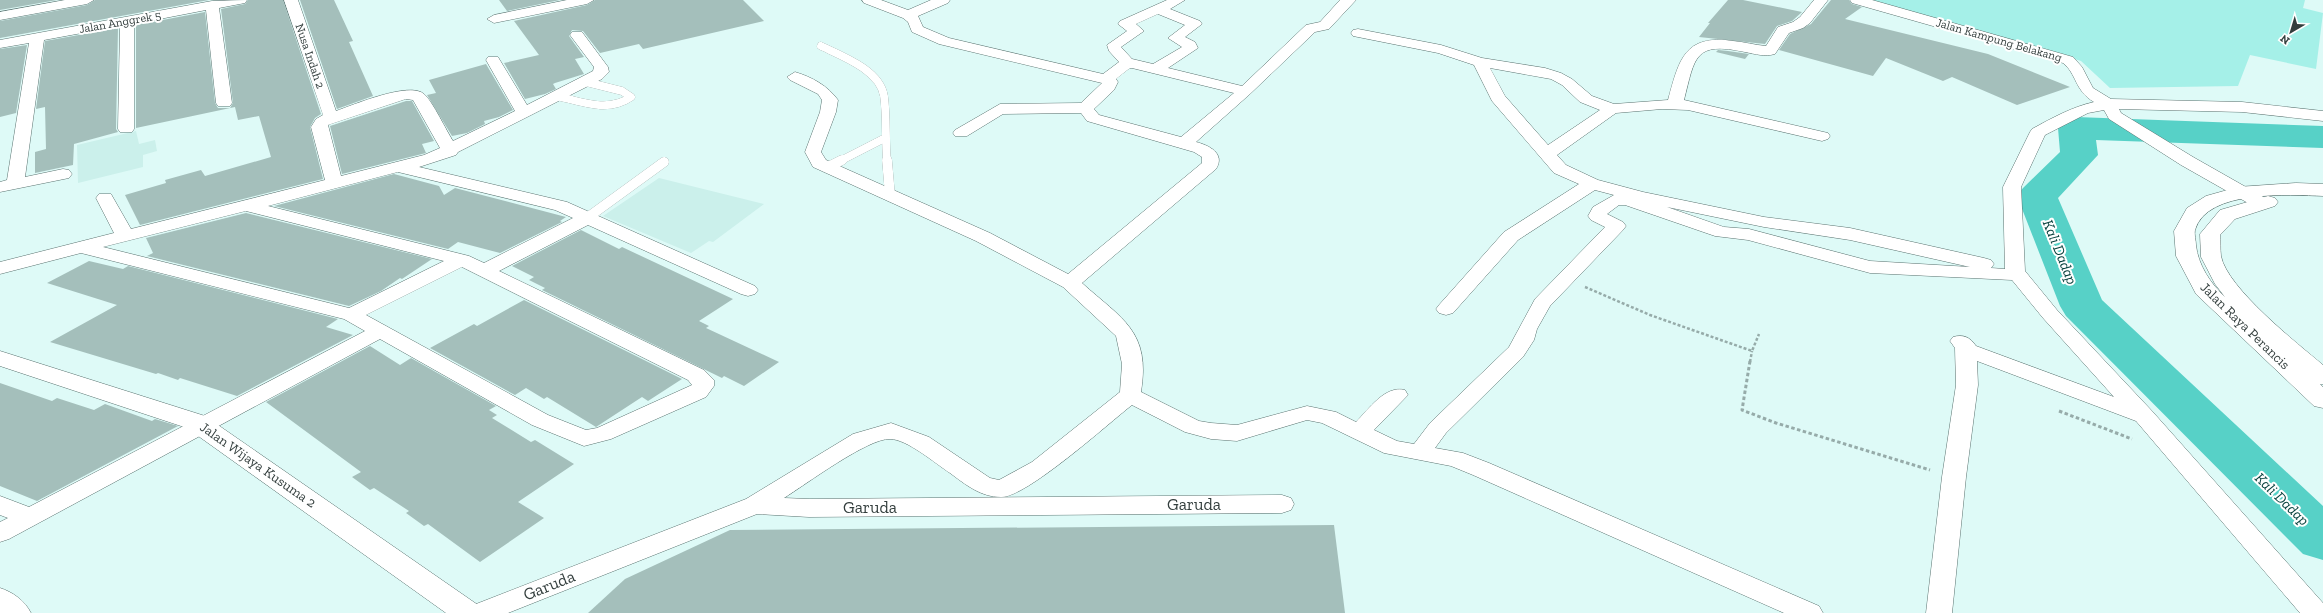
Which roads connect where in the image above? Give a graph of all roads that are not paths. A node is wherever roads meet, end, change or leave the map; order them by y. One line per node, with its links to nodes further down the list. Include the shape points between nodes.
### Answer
1 (62, 0): 14 (street)
2 (87, 0): 16 (street)
3 (240, 0): 12 (street, Jalan Anggrek 5)
4 (291, 0): 39 (street, Nusa Indah 2)
5 (587, 0): 17 (street)
6 (869, 0): 15 (street)
7 (943, 0): 15 (street)
8 (1178, 0): 13 (street)
9 (1348, 0): 31 (street, via 1324,26 1311,28)
10 (1821, 0): 33 (street, via 1805,20 1783,30 1770,51 1713,42 1697,47 1690,55)
11 (1857, 0): 37 (street, Jalan Kampung Belakang, via 2068,60 2074,64 2087,90)
12 (212, 5): 18 (street, Jalan Anggrek 5); 34 (street)
13 (1158, 9): 26 (street, via 1124,25 1137,31 1114,45 1114,48); 27 (street, via 1195,24 1175,38 1190,45 1191,48)
14 (0, 11)
15 (908, 15): 29 (street, via 923,34 944,41)
16 (0, 16)
17 (494, 19)
18 (127, 21): 21 (street, Jalan Anggrek 5); 41 (street)
19 (1358, 33): 25 (street, via 1441,49)
20 (577, 35): 30 (street, via 601,67 601,72 597,76)
21 (37, 37): 22 (street, Jalan Anggrek 5); 54 (street)
22 (0, 44)
23 (821, 46): 44 (lane, via 850,60 875,78 884,95)
24 (493, 60): 38 (street)
25 (1480, 62): 36 (street, via 1540,71 1556,76 1586,99); 47 (street, via 1498,98)
26 (1128, 63): 27 (street); 29 (street)
27 (1154, 69): 31 (street)
28 (796, 77): 49 (street, via 824,91 830,100 813,152 819,162)
29 (1106, 79): 35 (street, via 1110,82 1109,87)
30 (586, 82): 32 (street); 32 (lane, via 622,91 631,97 617,106 607,106)
31 (1245, 91): 45 (street)
32 (557, 96): 38 (street)
33 (1675, 103): 36 (street); 43 (street)
34 (224, 104)
35 (1085, 108): 42 (street, via 1000,109); 45 (street, via 1093,118 1100,121)
36 (1612, 109): 47 (street)
37 (2112, 110): 40 (street, via 2242,107); 59 (street, Jalan Kampung Belakang, via 2187,161); 67 (street, via 2084,109 2038,132 2012,187)
38 (524, 112): 46 (street)
39 (329, 113)
40 (2323, 116)
41 (126, 129)
42 (961, 133)
43 (1822, 136)
44 (885, 138): 49 (lane); 56 (lane)
45 (1184, 143): 68 (street, via 1200,148 1210,155 1210,164)
46 (450, 150): 50 (street); 52 (street, via 419,97 406,94 322,122 319,127)
47 (1547, 154): 53 (street, via 1560,169)
48 (664, 162): 61 (lane)
49 (828, 167): 56 (street)
50 (398, 168): 52 (street); 61 (street, via 551,203)
51 (63, 174): 54 (street)
52 (334, 183): 60 (street)
53 (1592, 184): 67 (street, via 1764,222 1850,234); 70 (street, via 1511,236)
54 (8, 186)
55 (2323, 190): 59 (street, Jalan Raya Perancis, via 2286,188)
56 (890, 195): 68 (street, via 1014,252)
57 (2323, 197): 59 (street, Jalan Raya Perancis)
58 (105, 198): 62 (street)
59 (2252, 198): 74 (street, Jalan Raya Perancis, via 2214,225 2211,234 2212,261 2218,275 2240,303); 77 (street, Jalan Raya Perancis, via 2218,198 2202,206 2190,216 2184,226 2184,254 2204,289)
60 (246, 205): 62 (street); 64 (street)
61 (587, 218): 66 (street); 69 (street)
62 (125, 236): 63 (street)
63 (81, 248): 65 (street); 71 (street)
64 (462, 260): 66 (street); 71 (street)
65 (0, 268)
66 (484, 271): 72 (street, via 696,375 703,380 703,386 698,392 603,434 584,438 540,420)
67 (2016, 273): 78 (street, via 2050,314); 81 (street, via 1870,267 1749,235 1722,232 1627,200 1615,200 1599,211 1597,216 1617,226 1542,303 1516,352 1438,428)
68 (1070, 283): 75 (street, via 1125,333 1133,362 1134,377)
69 (748, 290)
70 (1446, 309)
71 (351, 315): 72 (street)
72 (380, 331): 79 (street)
73 (0, 358): 79 (street, Jalan Wijaya Kusuma 2)
74 (2323, 377)
75 (1130, 395): 80 (street, via 1193,427 1211,431 1237,433 1307,413 1328,417); 84 (street, via 1040,468 1002,489 983,485 921,442 891,431 861,439)
76 (1398, 395): 80 (street)
77 (2323, 400)
78 (2144, 416): 90 (street, via 1963,345 1967,385); 91 (street)
79 (202, 425): 85 (street); 87 (street, Jalan Wijaya Kusuma 2)
80 (1358, 433): 81 (street, via 1392,448)
81 (1420, 452): 89 (street, via 1455,459 1481,469)
82 (1282, 504): 84 (street, Garuda, via 817,508)
83 (0, 505): 85 (street)
84 (755, 505): 88 (street, Garuda)
85 (30, 517): 86 (street)
86 (0, 533)
87 (468, 613)
88 (480, 613)
89 (1810, 613)
90 (1939, 613)
91 (2316, 613)

